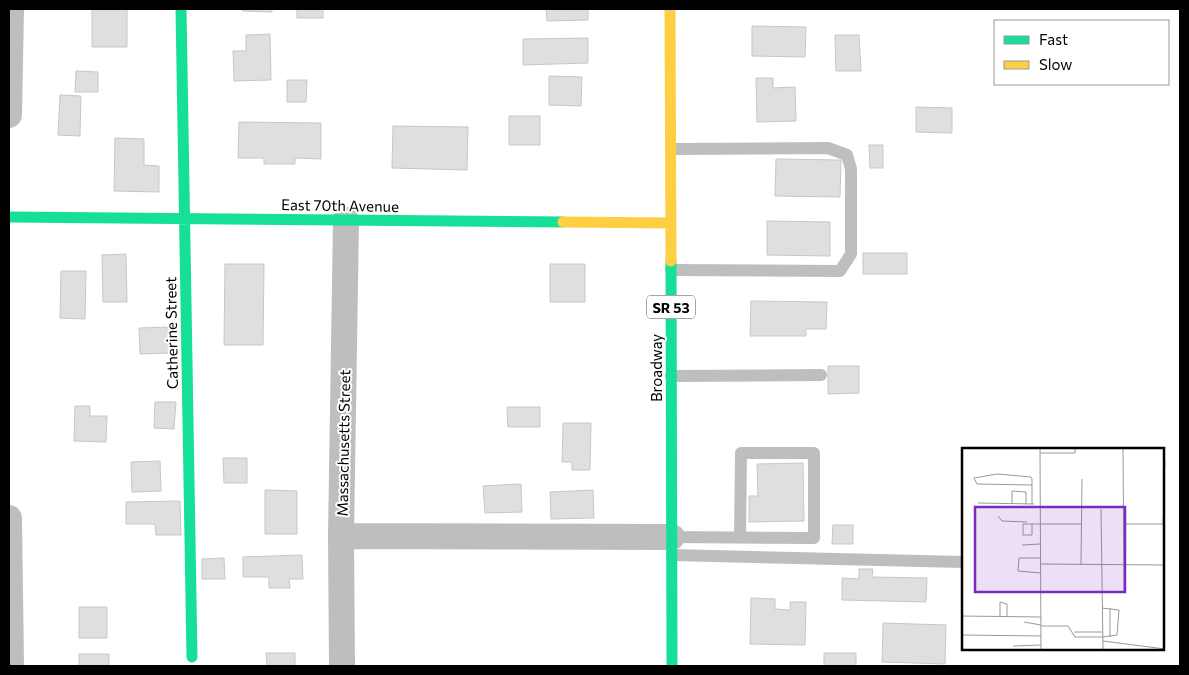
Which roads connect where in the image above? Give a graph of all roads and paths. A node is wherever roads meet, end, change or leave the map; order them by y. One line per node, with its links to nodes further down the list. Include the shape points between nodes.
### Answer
1 (11, 9): 4 (street)
2 (181, 9): 7 (street, Catherine Street)
3 (670, 9): 5 (street, Broadway / SR 53)
4 (9, 115)
5 (671, 149): 9 (street, Broadway / SR 53); 10 (lane, via 828,148 847,155 851,169 851,254 840,271)
6 (9, 217): 7 (street, East 70th Avenue)
7 (184, 218): 8 (street, East 70th Avenue); 19 (street, Catherine Street)
8 (346, 220): 9 (street, East 70th Avenue); 14 (street, Massachusetts Street)
9 (671, 223): 10 (street, Broadway / SR 53)
10 (671, 270): 12 (street, Broadway / SR 53)
11 (821, 375): 12 (lane)
12 (671, 376): 17 (street, Broadway / SR 53)
13 (9, 518): 16 (street)
14 (341, 536): 17 (street); 21 (street, Massachusetts Street)
15 (740, 537): 15 (lane, via 814,538 814,453 741,453); 17 (lane)
16 (9, 541): 20 (street)
17 (672, 546): 18 (lane); 22 (street, Broadway / SR 53)
18 (962, 562)
19 (192, 657)
20 (10, 666)
21 (342, 666)
22 (672, 666)

